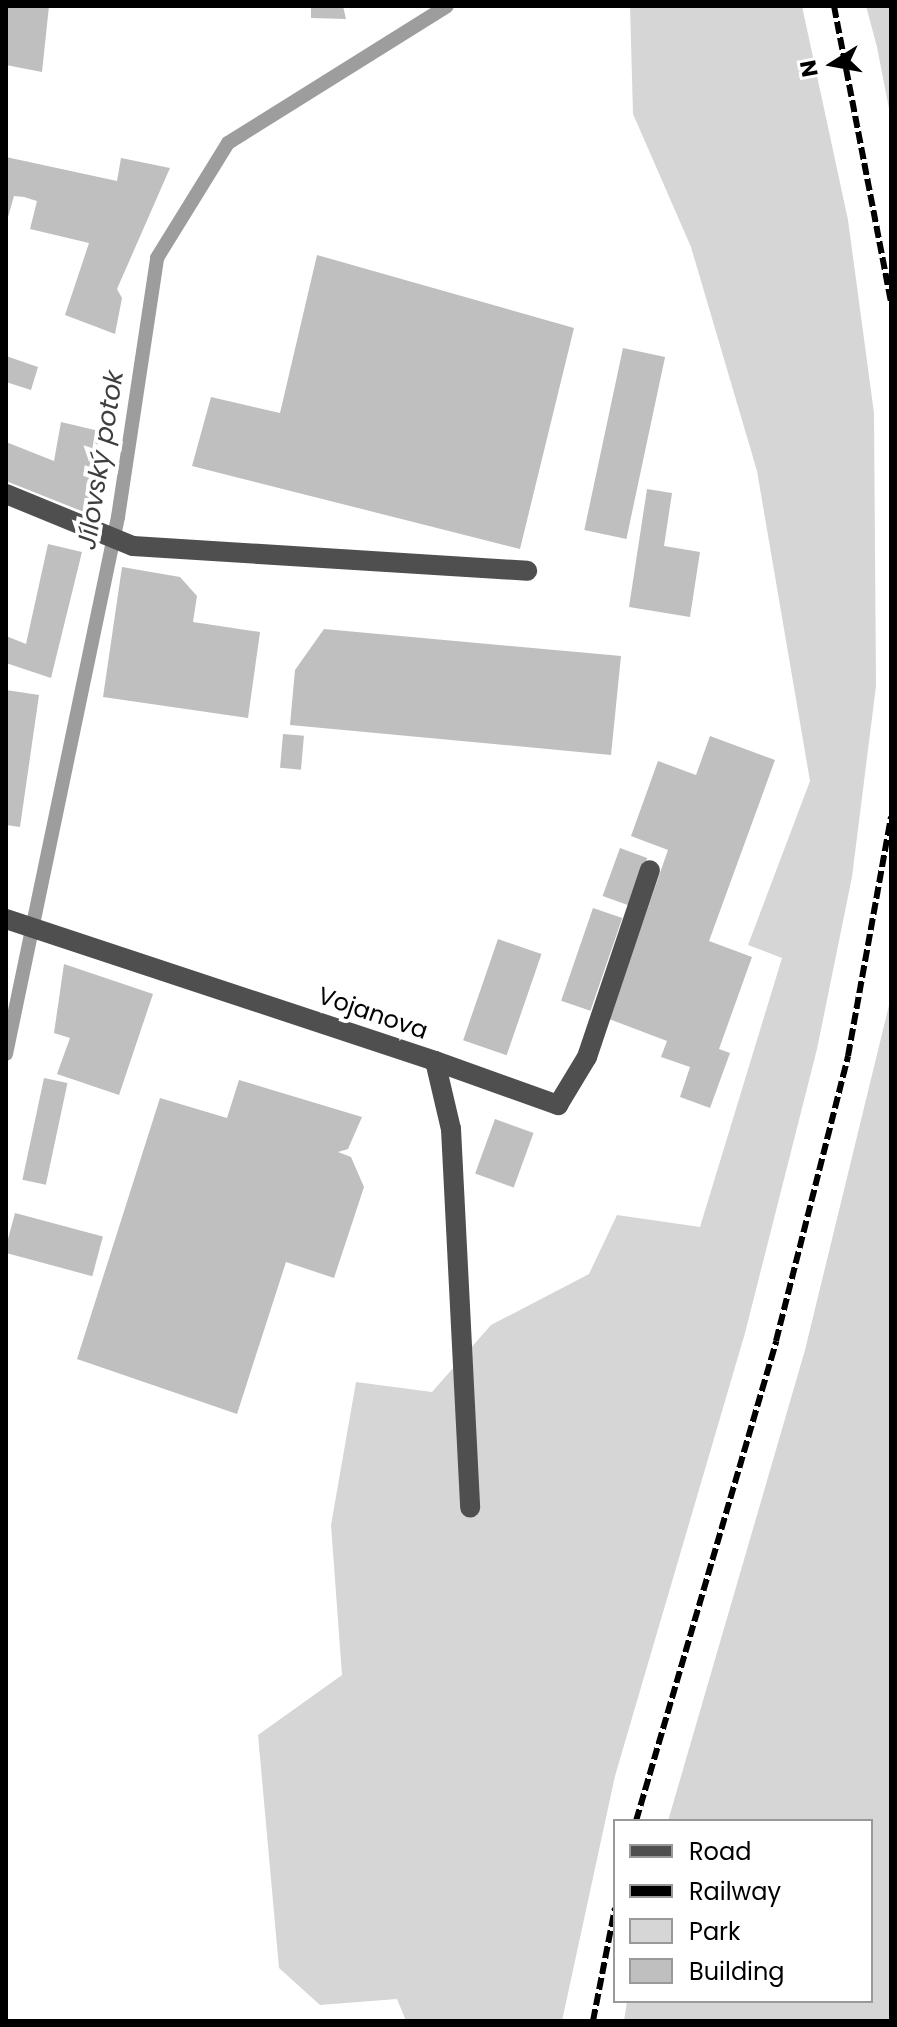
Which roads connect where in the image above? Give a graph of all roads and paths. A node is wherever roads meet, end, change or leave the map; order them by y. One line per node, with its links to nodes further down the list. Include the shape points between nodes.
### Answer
1 (6, 494): 2 (street, via 133,546)
2 (527, 571)
3 (650, 870): 5 (street, via 587,1057 558,1105)
4 (6, 919): 5 (street, Vojanova)
5 (435, 1061): 6 (street, Vojanova, via 451,1129)
6 (470, 1508)

